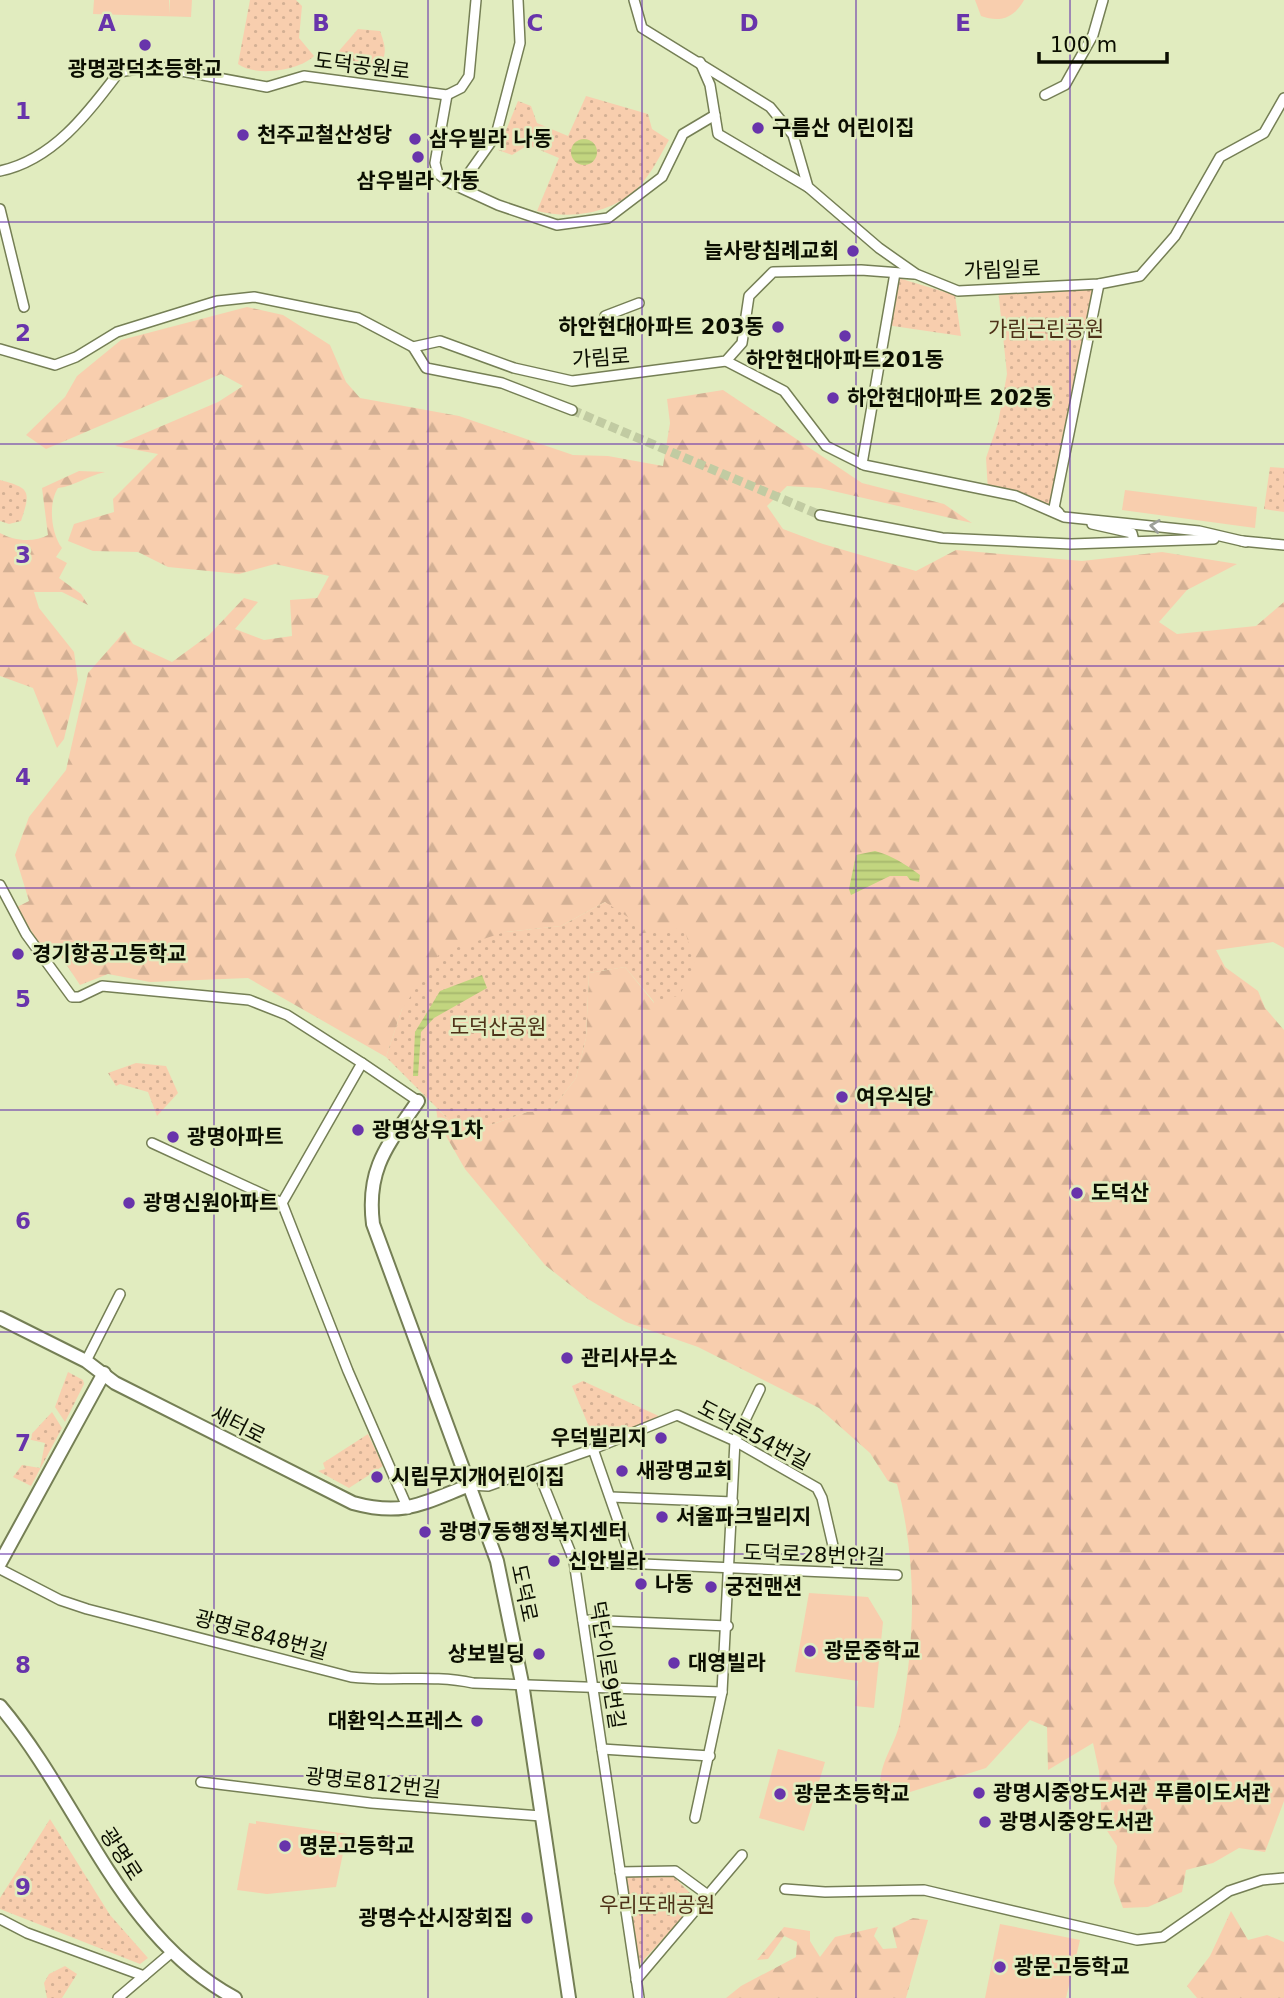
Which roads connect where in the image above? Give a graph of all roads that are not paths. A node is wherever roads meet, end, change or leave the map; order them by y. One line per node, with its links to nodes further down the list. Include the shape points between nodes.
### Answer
1 (476, 0): 6 (street, via 469,76 461,88)
2 (519, 0): 11 (street, via 520,43 496,135)
3 (634, 0): 5 (street, via 642,29)
4 (1103, 0): 7 (street, via 1093,35 1065,85)
5 (700, 62): 9 (street); 12 (street, via 770,107 793,135)
6 (447, 94): 10 (street, 도덕공원로, via 304,76 267,87 154,66 119,72 56,144 31,160); 11 (street, via 435,163 438,174)
7 (1045, 95)
8 (1284, 99): 16 (street, 가림일로, via 1264,133 1220,157 1175,236 1140,276)
9 (715, 115): 11 (street, via 683,134 662,177 608,218 557,225); 12 (street, 가림일로, via 718,134)
10 (0, 171)
11 (459, 187)
12 (808, 187): 15 (street, 가림일로)
13 (0, 209): 18 (street)
14 (895, 273): 15 (street); 22 (street, via 773,272 749,296 742,344); 24 (street)
15 (916, 274): 16 (street, 가림일로, via 958,291)
16 (1099, 284): 26 (street, via 1054,508)
17 (639, 303): 19 (street)
18 (24, 307)
19 (605, 316)
20 (413, 347): 21 (street, via 358,318 254,297 217,301 117,332 55,365); 22 (street, 가림로, via 440,341 514,368 572,381); 23 (street, via 426,368 502,383)
21 (0, 349)
22 (726, 361): 24 (street, via 785,391 826,446)
23 (572, 410)
24 (862, 464): 26 (street, via 1016,496)
25 (820, 515): 27 (street, via 942,538 1071,544)
26 (1063, 517): 27 (street, via 1132,533); 28 (street, one-way to 26, via 1199,531)
27 (1134, 541): 28 (street, via 1206,538)
28 (1246, 542): 29 (street)
29 (1284, 545)
30 (0, 885): 31 (street, via 26,934 72,997 102,986 249,1000 287,1015)
31 (362, 1063): 32 (street); 34 (street)
32 (418, 1101): 43 (street, 도덕로, via 383,1150 373,1173 373,1224)
33 (152, 1143): 34 (street)
34 (282, 1203): 46 (street)
35 (120, 1294): 37 (street)
36 (0, 1318): 37 (street, 새터로)
37 (86, 1361): 38 (street, 새터로)
38 (104, 1373): 46 (street, 새터로, via 115,1383 335,1497 375,1509); 48 (street)
39 (760, 1389): 40 (street, 도덕로28번안길)
40 (735, 1441): 41 (street, 도덕로54번길, via 677,1415); 45 (street, 도덕로28번안길); 52 (street, 도덕로54번길, via 817,1488)
41 (593, 1450): 42 (street, 도덕로54번길); 44 (street)
42 (537, 1469): 43 (street, 도덕로54번길, via 488,1486); 47 (street, 덕단이로9번길)
43 (470, 1485): 46 (street, 새터로); 56 (street, 도덕로, via 497,1561)
44 (611, 1497): 45 (street); 49 (street)
45 (733, 1502): 51 (street, 도덕로28번안길)
46 (408, 1509)
47 (574, 1561): 49 (street, 도덕로28번안길); 54 (street, 덕단이로9번길)
48 (0, 1563)
49 (633, 1564): 51 (street, 도덕로28번안길)
50 (0, 1569): 56 (street, 광명로848번길, via 87,1609 351,1677)
51 (730, 1570): 52 (street, 도덕로28번안길); 55 (street, 도덕로28번안길)
52 (839, 1572): 53 (street, 도덕로28번안길)
53 (898, 1575)
54 (583, 1620): 55 (street); 57 (street, 덕단이로9번길)
55 (728, 1626): 58 (street, 도덕로28번안길)
56 (522, 1684): 57 (street, 광명로848번길); 63 (street, 도덕로)
57 (591, 1685): 58 (street, 광명로848번길); 60 (street, 덕단이로9번길)
58 (722, 1692): 61 (street, 도덕로28번안길)
59 (0, 1706): 71 (street, 광명로, via 134,1909)
60 (602, 1749): 61 (street); 66 (street, 덕단이로9번길)
61 (710, 1756): 64 (street, 도덕로28번안길)
62 (201, 1782): 63 (street, 광명로812번길, via 372,1803)
63 (541, 1816): 76 (street, 도덕로)
64 (695, 1818)
65 (742, 1855): 69 (street)
66 (621, 1872): 69 (street, via 675,1871); 73 (street, 덕단이로9번길)
67 (1284, 1878): 68 (street, via 1229,1891 1163,1937 1137,1940 924,1890)
68 (785, 1889)
69 (709, 1896): 73 (street)
70 (0, 1919): 72 (street)
71 (172, 1952): 72 (street); 75 (street, 광명로)
72 (144, 1976): 74 (street)
73 (636, 1980): 77 (street, 덕단이로9번길)
74 (118, 1998)
75 (235, 1998)
76 (569, 1998)
77 (639, 1998)

